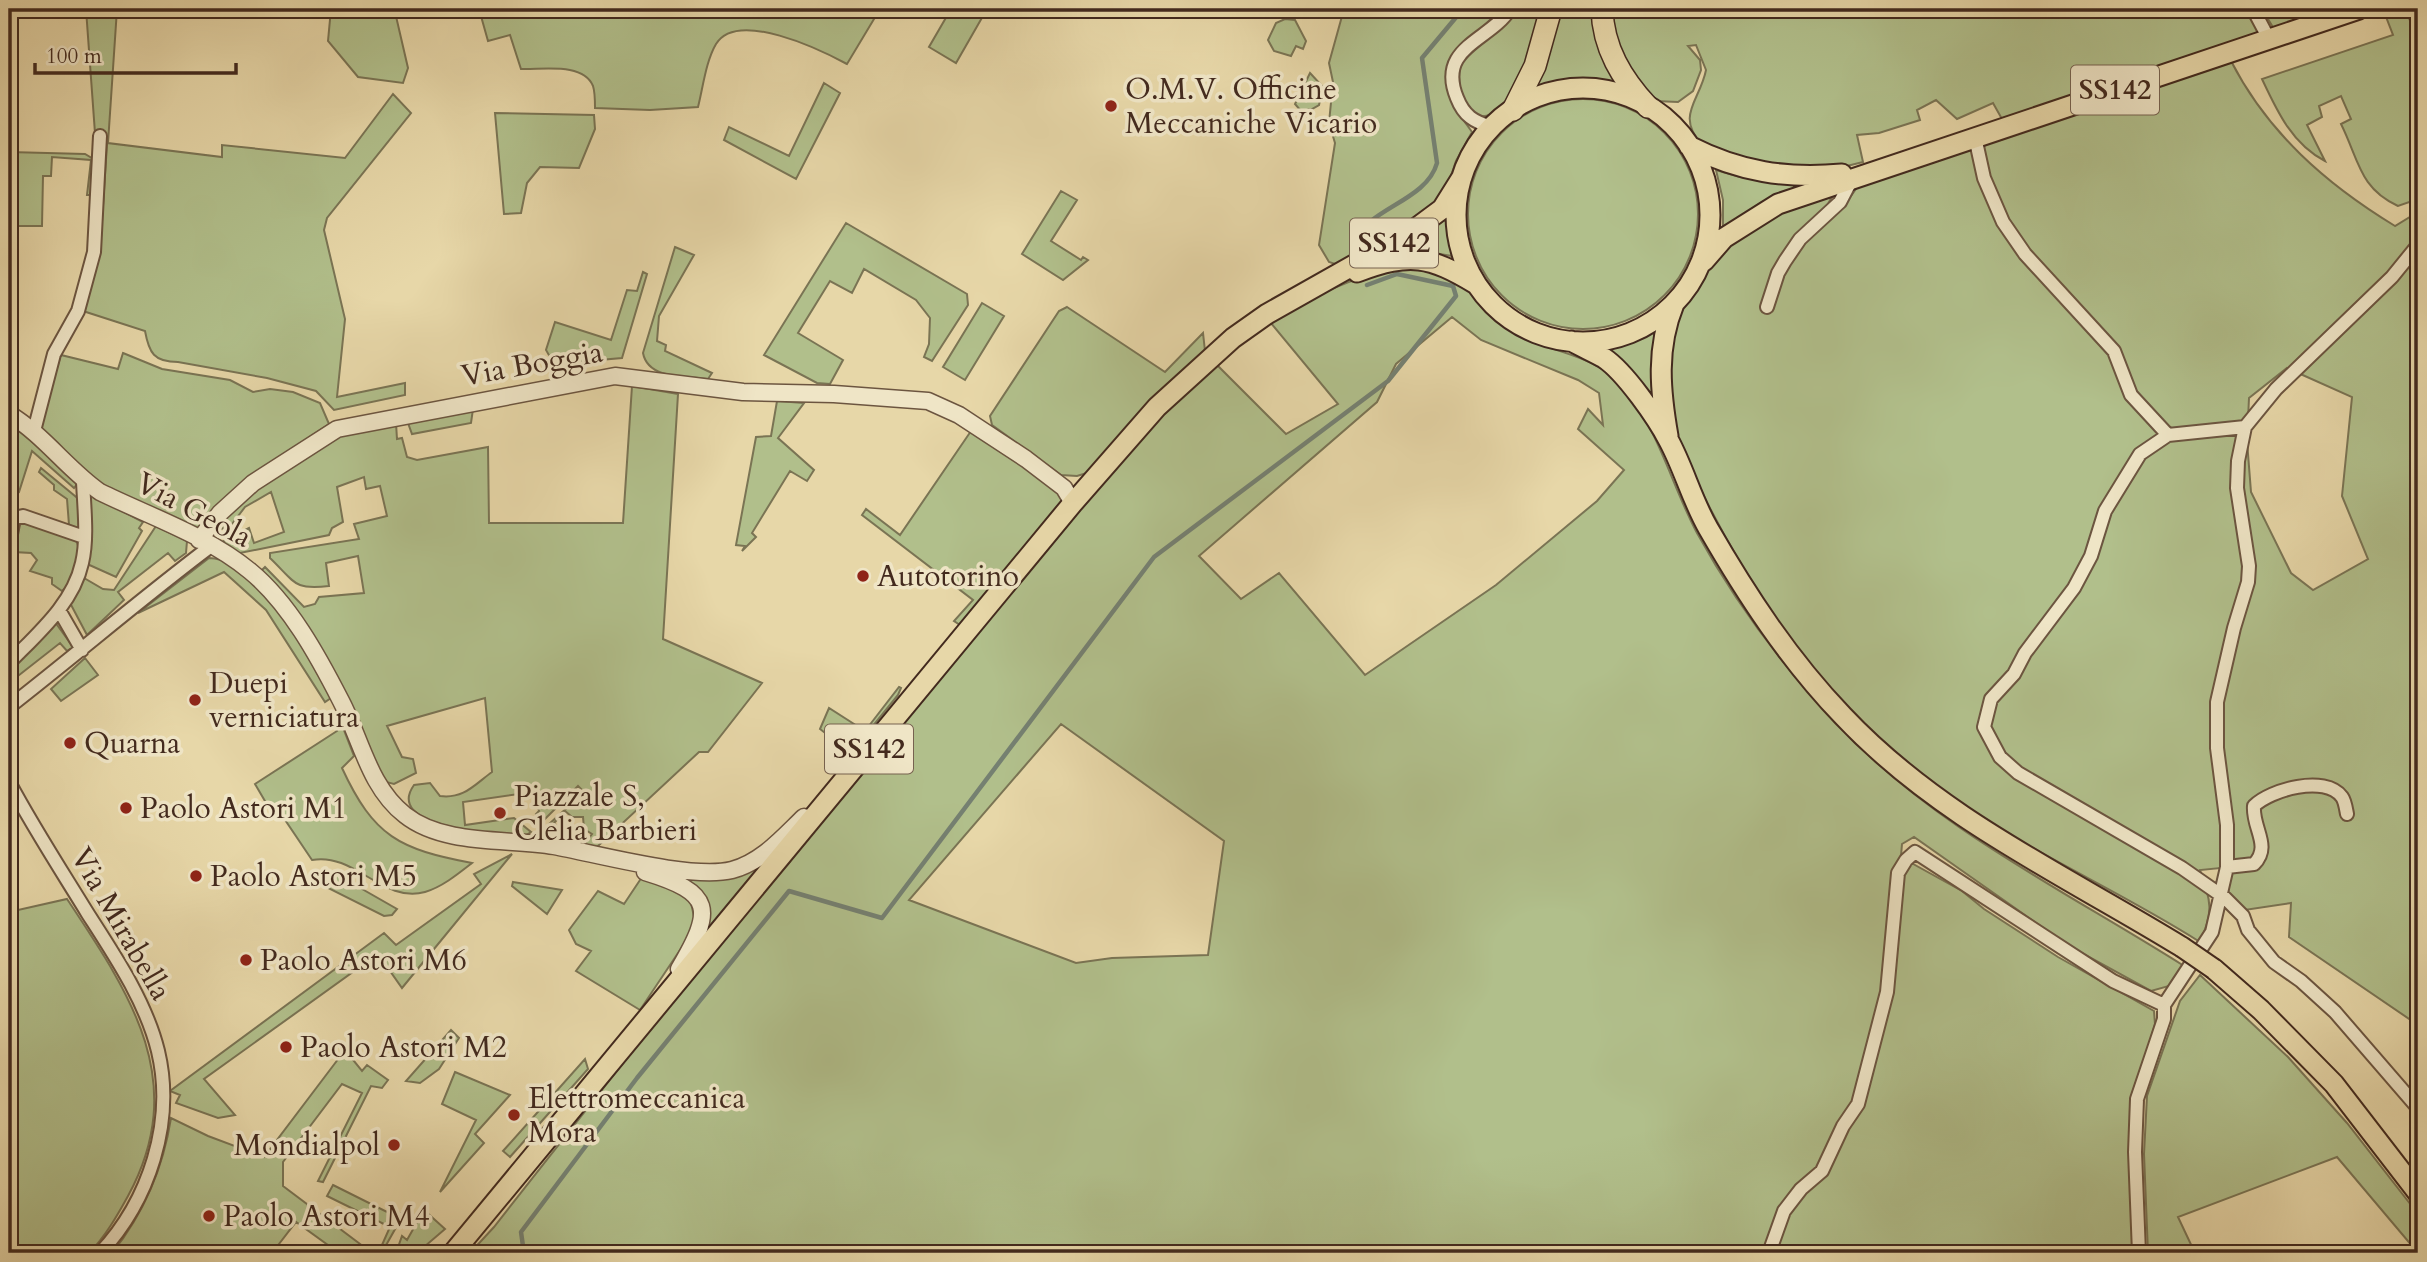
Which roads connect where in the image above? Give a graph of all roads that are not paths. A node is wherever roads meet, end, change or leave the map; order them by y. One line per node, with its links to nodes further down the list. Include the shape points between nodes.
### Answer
1 (1510, 9): 9 (street, via 1464,48 1453,71 1462,109 1473,122)
2 (1551, 9): 8 (highway, via 1535,66)
3 (1602, 9): 7 (highway, via 1613,58 1624,81)
4 (2253, 9): 6 (street)
5 (2359, 9): 6 (main road, SS142)
6 (2269, 39): 11 (main road, SS142)
7 (1648, 107): 8 (main road, via 1621,94 1581,89 1545,95); 12 (main road, via 1671,124)
8 (1513, 110): 9 (main road)
9 (1492, 127): 14 (main road)
10 (100, 136): 25 (street, via 94,253 78,311 52,361)
11 (1975, 137): 13 (main road, SS142); 26 (street, via 1984,178 2003,222 2025,254 2114,351 2131,395)
12 (1689, 146): 13 (main road, SS142, via 1744,170 1775,176); 17 (main road, via 1702,170 1709,199 1709,227)
13 (1871, 172): 15 (main road, SS142)
14 (1462, 177): 18 (main road, via 1457,232); 19 (main road, SS142, via 1442,209 1407,236)
15 (1852, 179): 17 (main road, SS142, via 1778,204 1724,238); 21 (street, via 1840,202 1800,239 1785,261)
16 (2418, 245): 24 (street, via 2392,277 2276,389)
17 (1699, 267): 20 (main road)
18 (1477, 285): 19 (main road, SS142, via 1441,263 1419,260 1395,261); 22 (main road, via 1518,324)
19 (1310, 289): 30 (main road, SS142, via 1233,338 1198,368)
20 (1674, 303): 22 (main road, via 1629,333 1600,341); 27 (main road, via 1661,355 1660,388)
21 (1767, 307)
22 (1571, 341): 27 (main road, via 1606,360)
23 (9, 414): 25 (street, Via Geola)
24 (2245, 427): 26 (street); 43 (street, via 2237,488 2248,582 2217,702)
25 (34, 431): 29 (street, Via Geola)
26 (2168, 435): 44 (street, via 2140,454 2105,511 2091,556 2074,588 1991,699 1984,727 2000,757 2018,773 2182,868)
27 (1669, 440): 48 (main road, bridge, via 1700,515 1729,565 1763,618 1843,717 1950,809 2214,969 2334,1084)
28 (1026, 459): 30 (street, Via Boggia, via 1064,480); 31 (street, Via Boggia, via 1064,488); 33 (street, Via Boggia, via 959,415 928,401 743,392 637,378 593,378 337,429 253,483 220,513)
29 (83, 481): 32 (street); 33 (street, Via Geola)
30 (1091, 481): 31 (main road, SS142)
31 (1073, 503): 40 (main road, SS142)
32 (84, 537): 34 (street, via 23,516 14,518); 35 (street, via 83,561)
33 (205, 543): 36 (street); 42 (street, Via Geola, via 250,571 277,598 341,702 372,772 394,806 408,818 446,832)
34 (9, 545)
35 (59, 610): 36 (street); 37 (street)
36 (82, 650): 38 (street)
37 (9, 663)
38 (9, 708)
39 (9, 782): 49 (street, Via Mirabella, via 125,974 158,1052 163,1110 152,1165 121,1226)
40 (842, 782): 42 (street, Via Geola, via 769,850 734,869 702,873); 45 (main road, SS142)
41 (2347, 814): 43 (street, via 2343,798 2332,789 2315,786 2264,796 2254,806 2252,820 2263,842 2261,857 2254,864)
42 (589, 854): 45 (street, Via Geola, via 681,883 699,901 703,925)
43 (2227, 867): 44 (street)
44 (2221, 896): 46 (street, via 2212,932); 47 (street, via 2243,916 2248,930 2274,962 2335,1012)
45 (664, 995): 50 (main road, SS142)
46 (2164, 1005): 51 (street, via 2113,981 1915,852 1898,873 1887,992 1858,1104 1822,1171 1784,1211); 52 (street, via 2164,1019 2137,1099)
47 (2418, 1108)
48 (2418, 1194)
49 (100, 1253)
50 (453, 1253)
51 (1769, 1253)
52 (2139, 1253)

